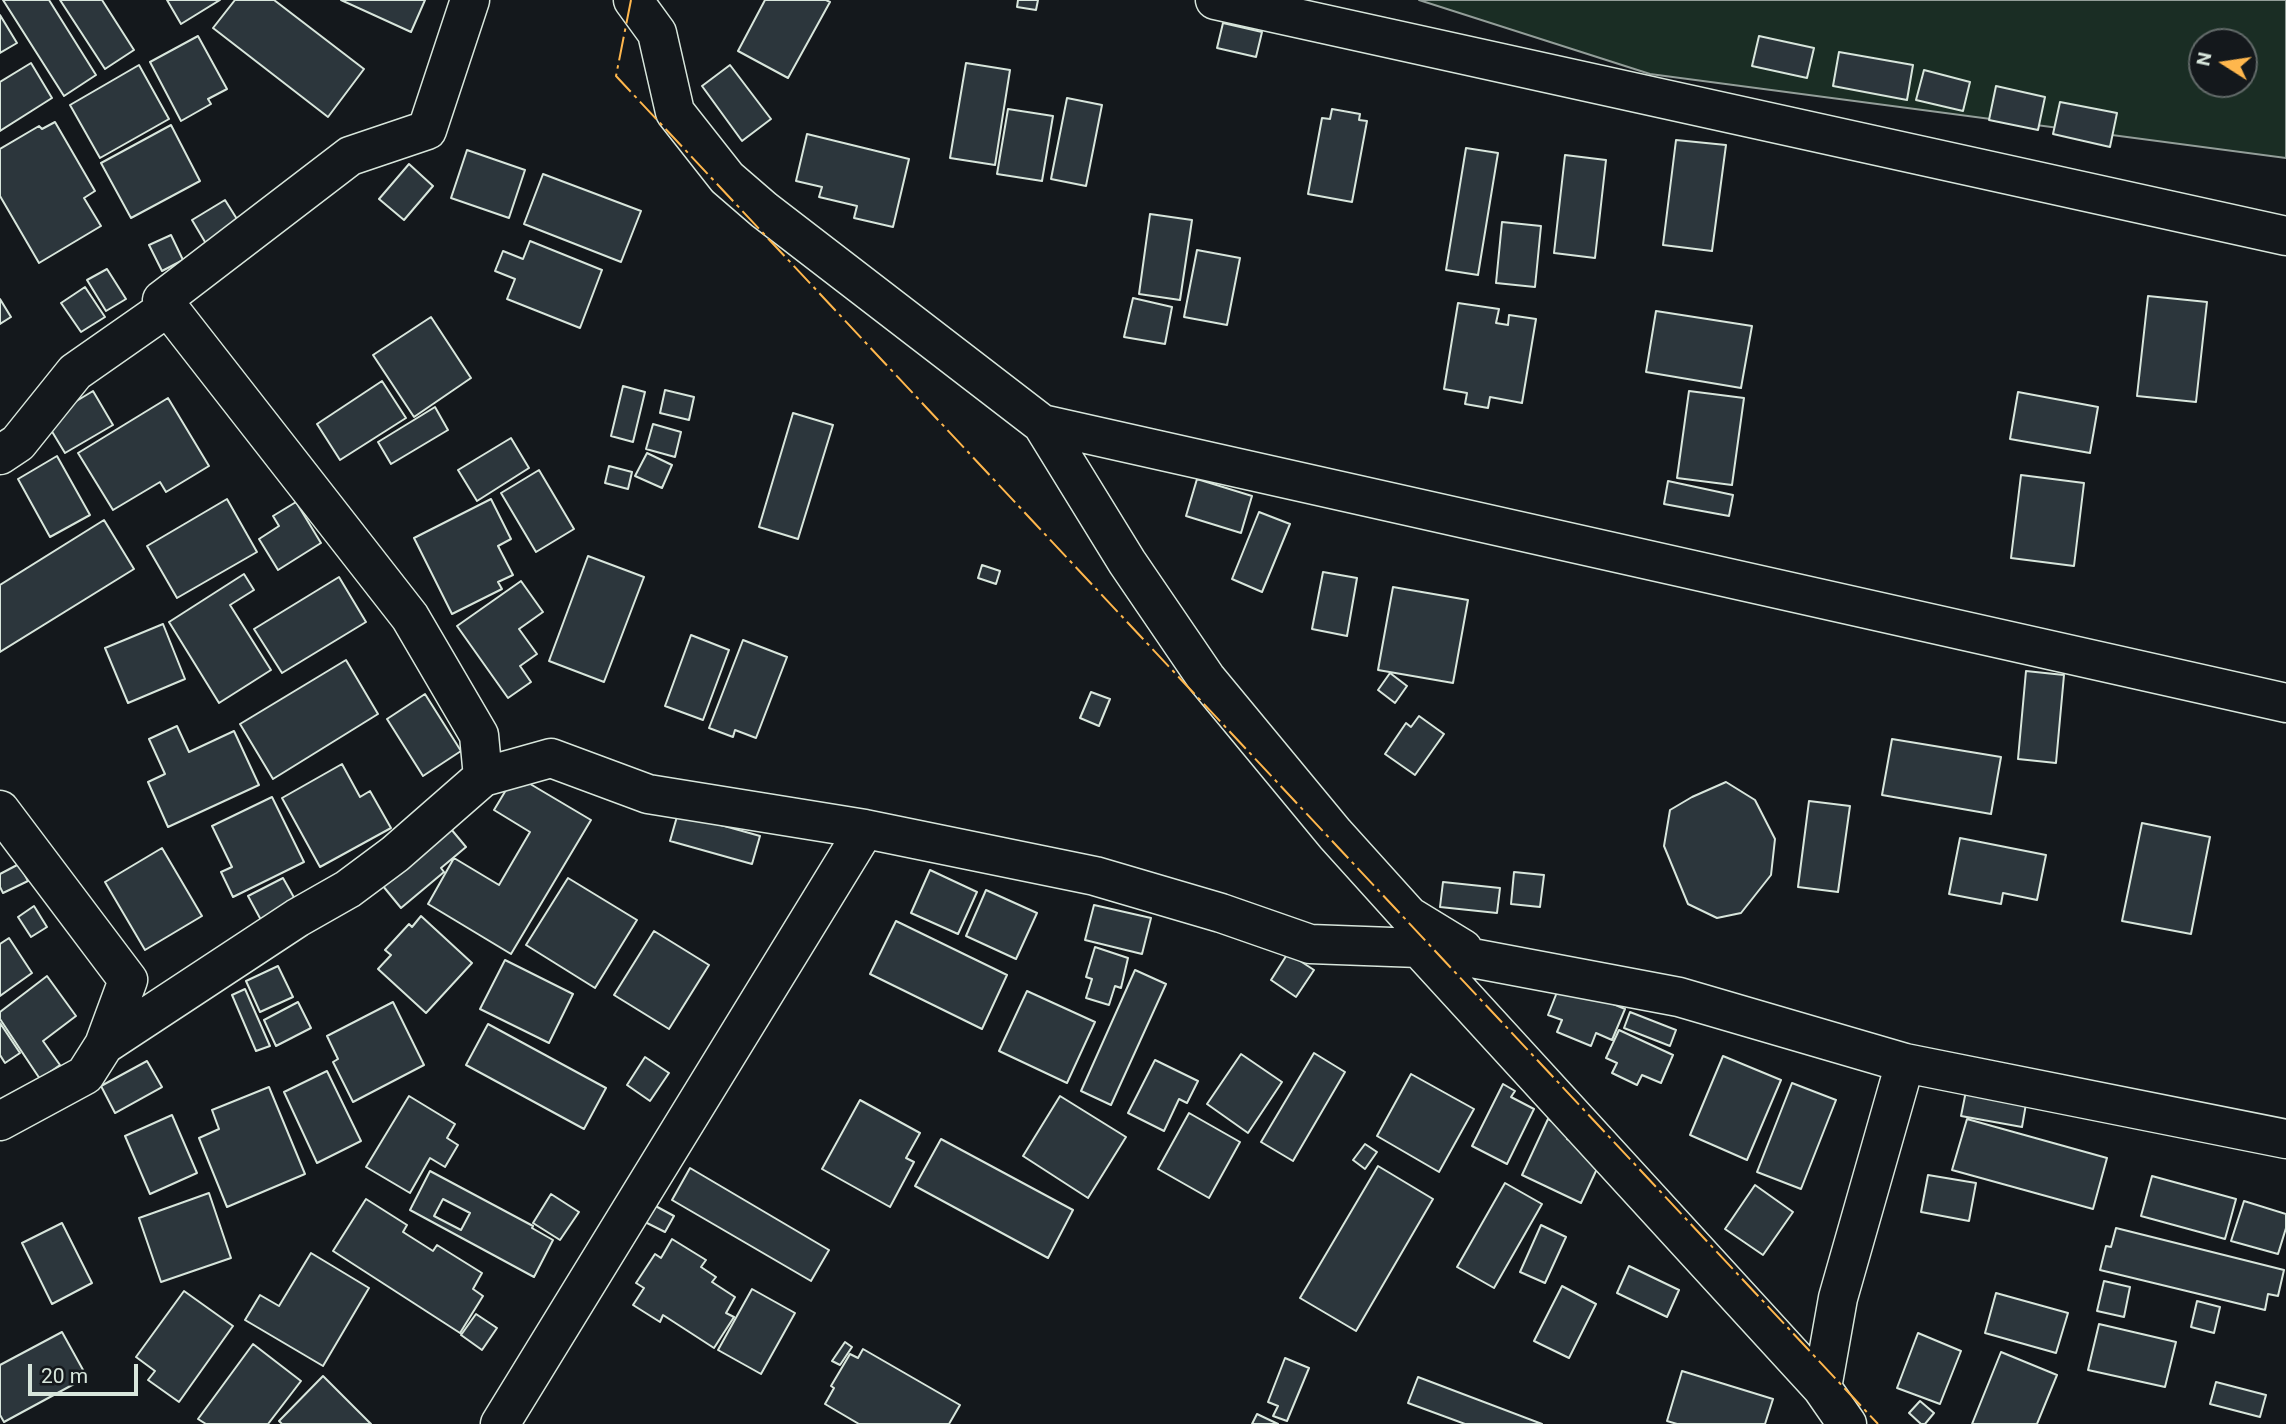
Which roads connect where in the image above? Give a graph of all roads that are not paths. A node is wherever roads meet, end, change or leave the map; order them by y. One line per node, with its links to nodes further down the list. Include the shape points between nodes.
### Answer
1 (470, 0): 5 (street, via 427,130 350,156 162,300)
2 (633, 0): 6 (street, via 657,33 675,112 727,178)
3 (1215, 0): 4 (street)
4 (2286, 236)
5 (169, 307): 7 (street, via 75,372 18,443); 9 (street, via 410,617 479,735)
6 (1042, 424): 8 (street); 13 (street, via 1206,678 1409,916)
7 (0, 455)
8 (2286, 703)
9 (483, 777): 11 (street, via 551,758 648,794); 14 (street, via 348,890 297,918)
10 (0, 810): 14 (street, via 128,980)
11 (864, 829): 12 (street, via 1095,876 1310,944); 19 (street)
12 (1419, 948): 13 (street); 18 (street)
13 (1477, 957): 15 (street, via 1679,997)
14 (104, 1045): 16 (street, via 85,1075)
15 (1905, 1063): 17 (street); 18 (street, via 1838,1298)
16 (0, 1121)
17 (2286, 1139)
18 (1837, 1413)
19 (500, 1424)

